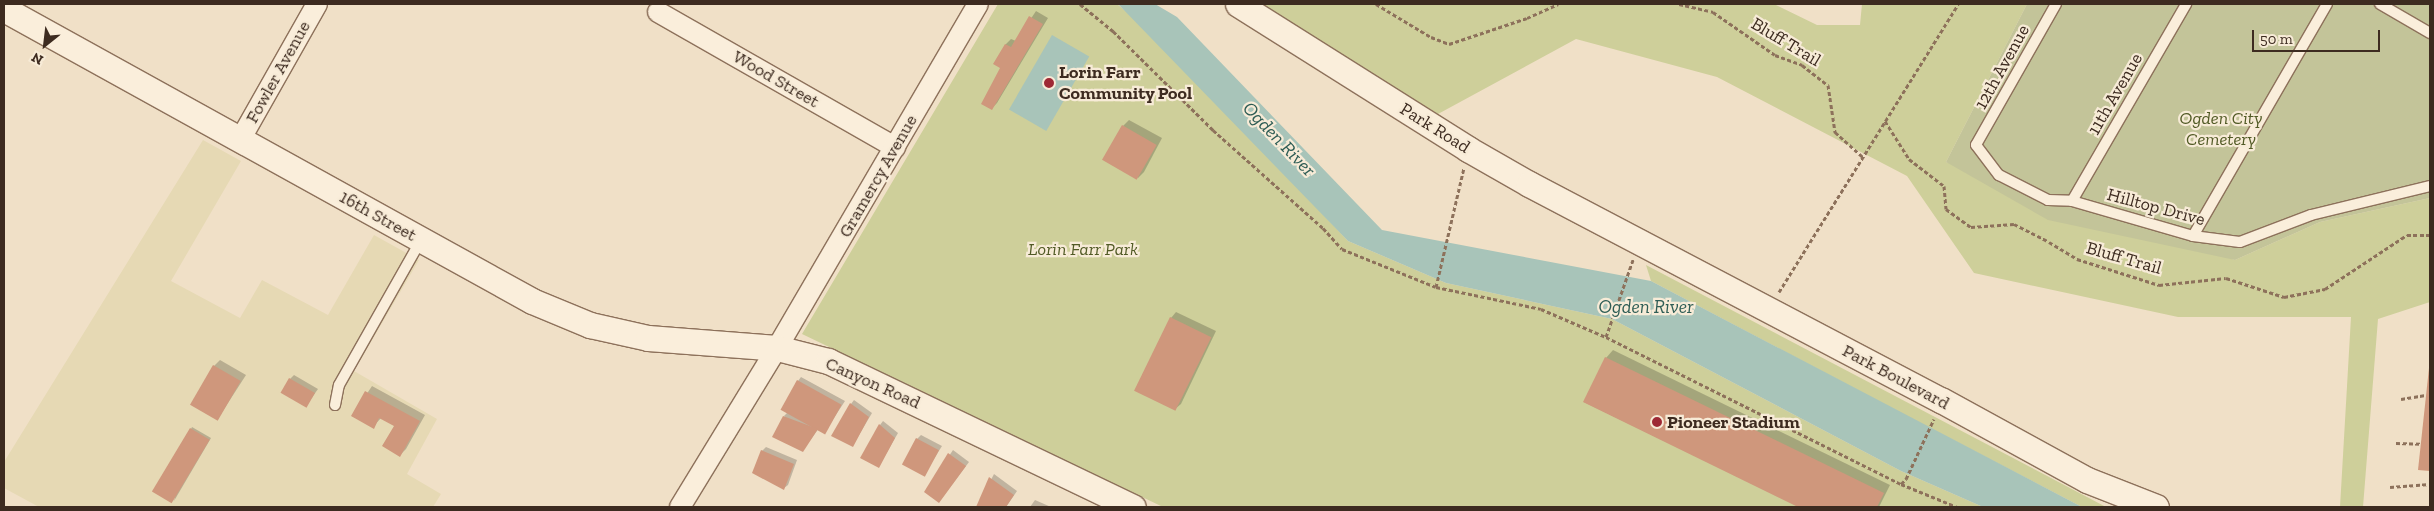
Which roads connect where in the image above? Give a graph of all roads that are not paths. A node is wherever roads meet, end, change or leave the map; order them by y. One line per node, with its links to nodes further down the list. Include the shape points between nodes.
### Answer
1 (317, 4): 11 (street, Fowler Avenue)
2 (978, 4): 13 (street, Gramercy Avenue)
3 (1238, 4): 18 (street, Park Road)
4 (2056, 4): 12 (lane, 12th Avenue)
5 (2186, 4): 15 (lane, 11th Avenue)
6 (2327, 4): 16 (lane)
7 (2380, 4): 10 (lane)
8 (4, 9): 11 (street, 16th Street)
9 (658, 12): 13 (street, Wood Street)
10 (2430, 33)
11 (240, 140): 17 (street, 16th Street)
12 (1976, 145): 15 (lane, Hilltop Drive, via 1999,175 2048,200)
13 (895, 146): 19 (street, Gramercy Avenue)
14 (2430, 186): 16 (lane, Hilltop Drive, via 2311,215 2240,242)
15 (2072, 201): 16 (lane, Hilltop Drive)
16 (2193, 236)
17 (422, 240): 19 (street, 16th Street, via 532,301 590,325 648,338); 20 (lane, via 339,385)
18 (1636, 250): 23 (street, Park Boulevard, via 1768,310 2087,480)
19 (778, 348): 21 (street); 22 (street, Canyon Road, via 828,361)
20 (336, 405)
21 (680, 507)
22 (1133, 507)
23 (2156, 507)

